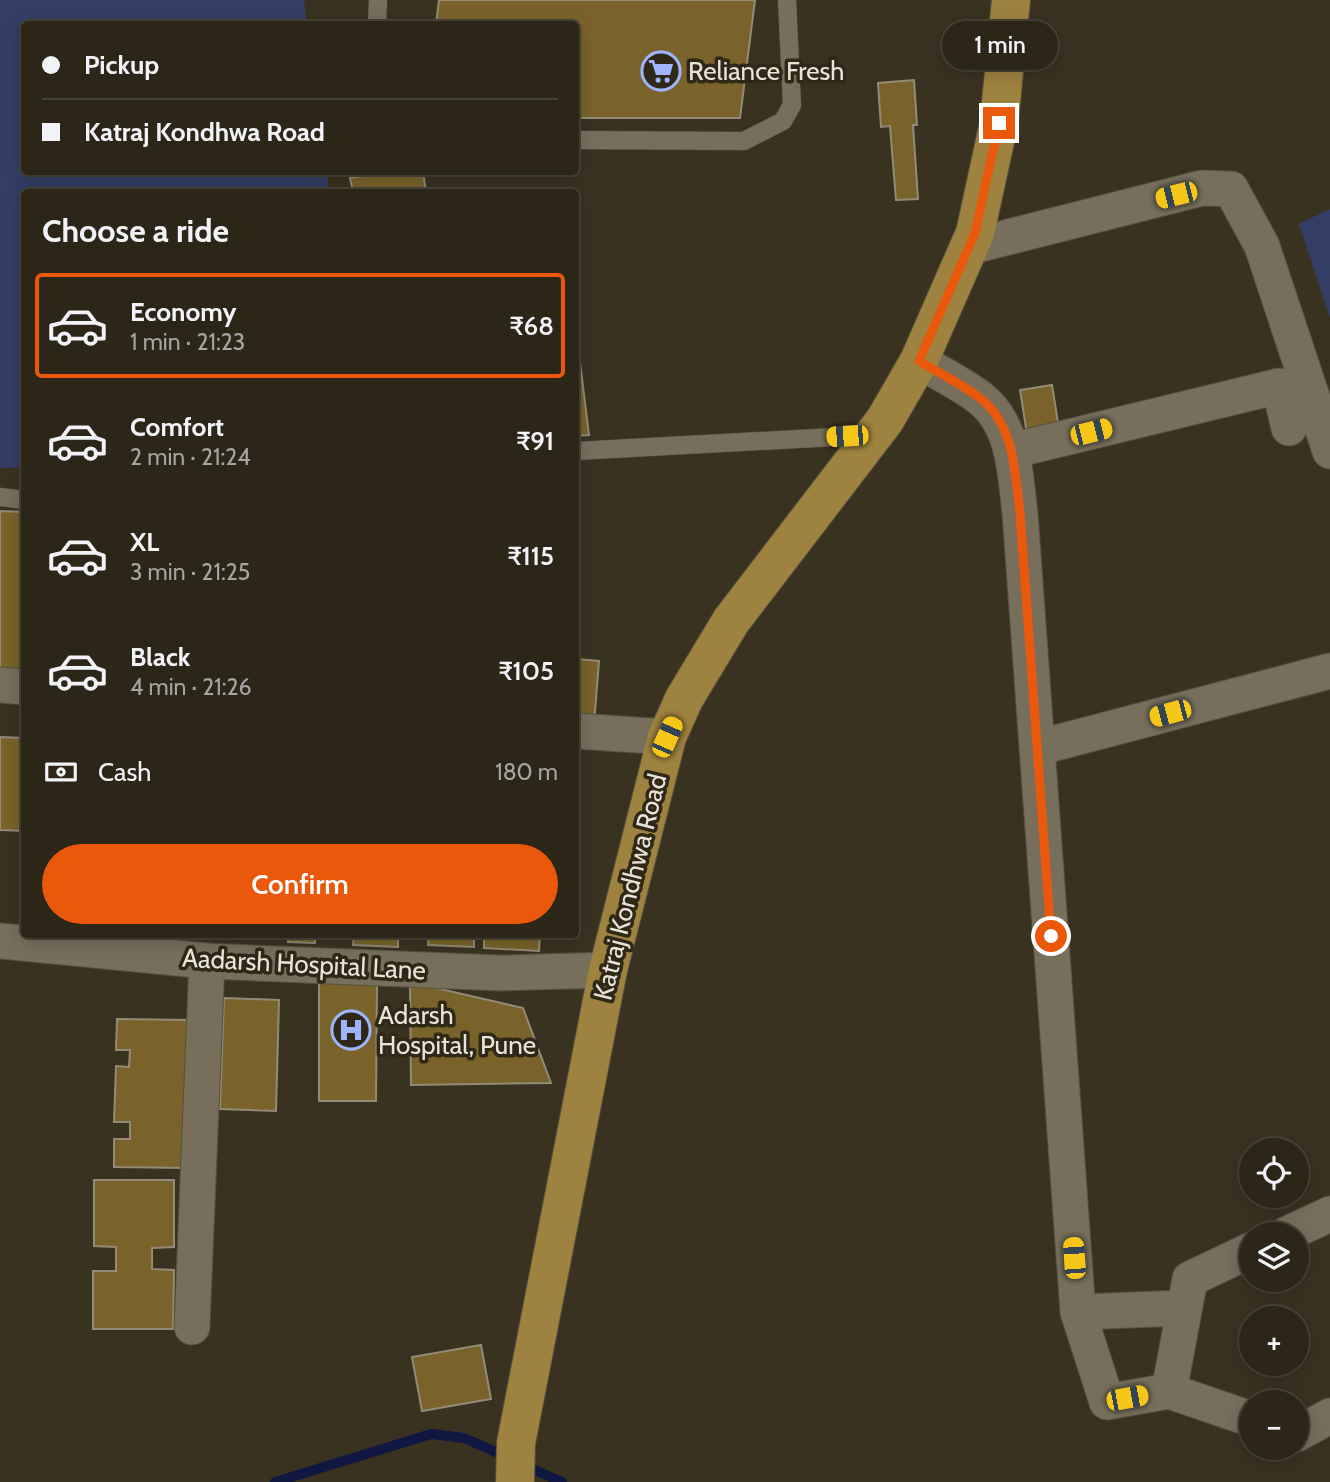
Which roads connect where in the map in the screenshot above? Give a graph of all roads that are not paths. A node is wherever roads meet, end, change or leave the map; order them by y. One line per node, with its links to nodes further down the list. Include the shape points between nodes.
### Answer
1 (378, 0): 4 (lane)
2 (787, 0): 5 (lane, via 792,105 783,121 744,141)
3 (1011, 0): 6 (highway, Katraj Kondhwa Road, via 999,123)
4 (377, 21)
5 (579, 140)
6 (969, 247): 7 (highway, Katraj Kondhwa Road); 12 (street, via 1202,188 1231,189 1262,246)
7 (919, 361): 9 (highway, Katraj Kondhwa Road); 11 (street, via 981,399 1003,424)
8 (1289, 428): 11 (street, via 1279,386)
9 (874, 434): 10 (lane); 19 (highway, Katraj Kondhwa Road, via 731,621)
10 (579, 451)
11 (1011, 451): 20 (street, via 1020,513)
12 (1330, 451)
13 (0, 497): 14 (lane)
14 (21, 499)
15 (1330, 671): 20 (street)
16 (0, 685): 17 (street)
17 (21, 687)
18 (579, 731): 19 (street)
19 (667, 737): 23 (highway, Katraj Kondhwa Road)
20 (1037, 748): 28 (street)
21 (0, 941): 22 (street, Aadarsh Hospital Lane)
22 (207, 961): 23 (street, Aadarsh Hospital Lane, via 501,973); 29 (street)
23 (608, 970): 34 (highway, Katraj Kondhwa Road, via 516,1443)
24 (1330, 1214): 25 (street)
25 (1309, 1224)
26 (1239, 1256): 27 (street, via 1190,1279)
27 (1184, 1308): 28 (street); 30 (street)
28 (1078, 1312): 30 (street, via 1107,1402)
29 (192, 1327)
30 (1169, 1391): 31 (street)
31 (1239, 1415)
32 (1330, 1416): 33 (street)
33 (1309, 1427)
34 (515, 1482)

